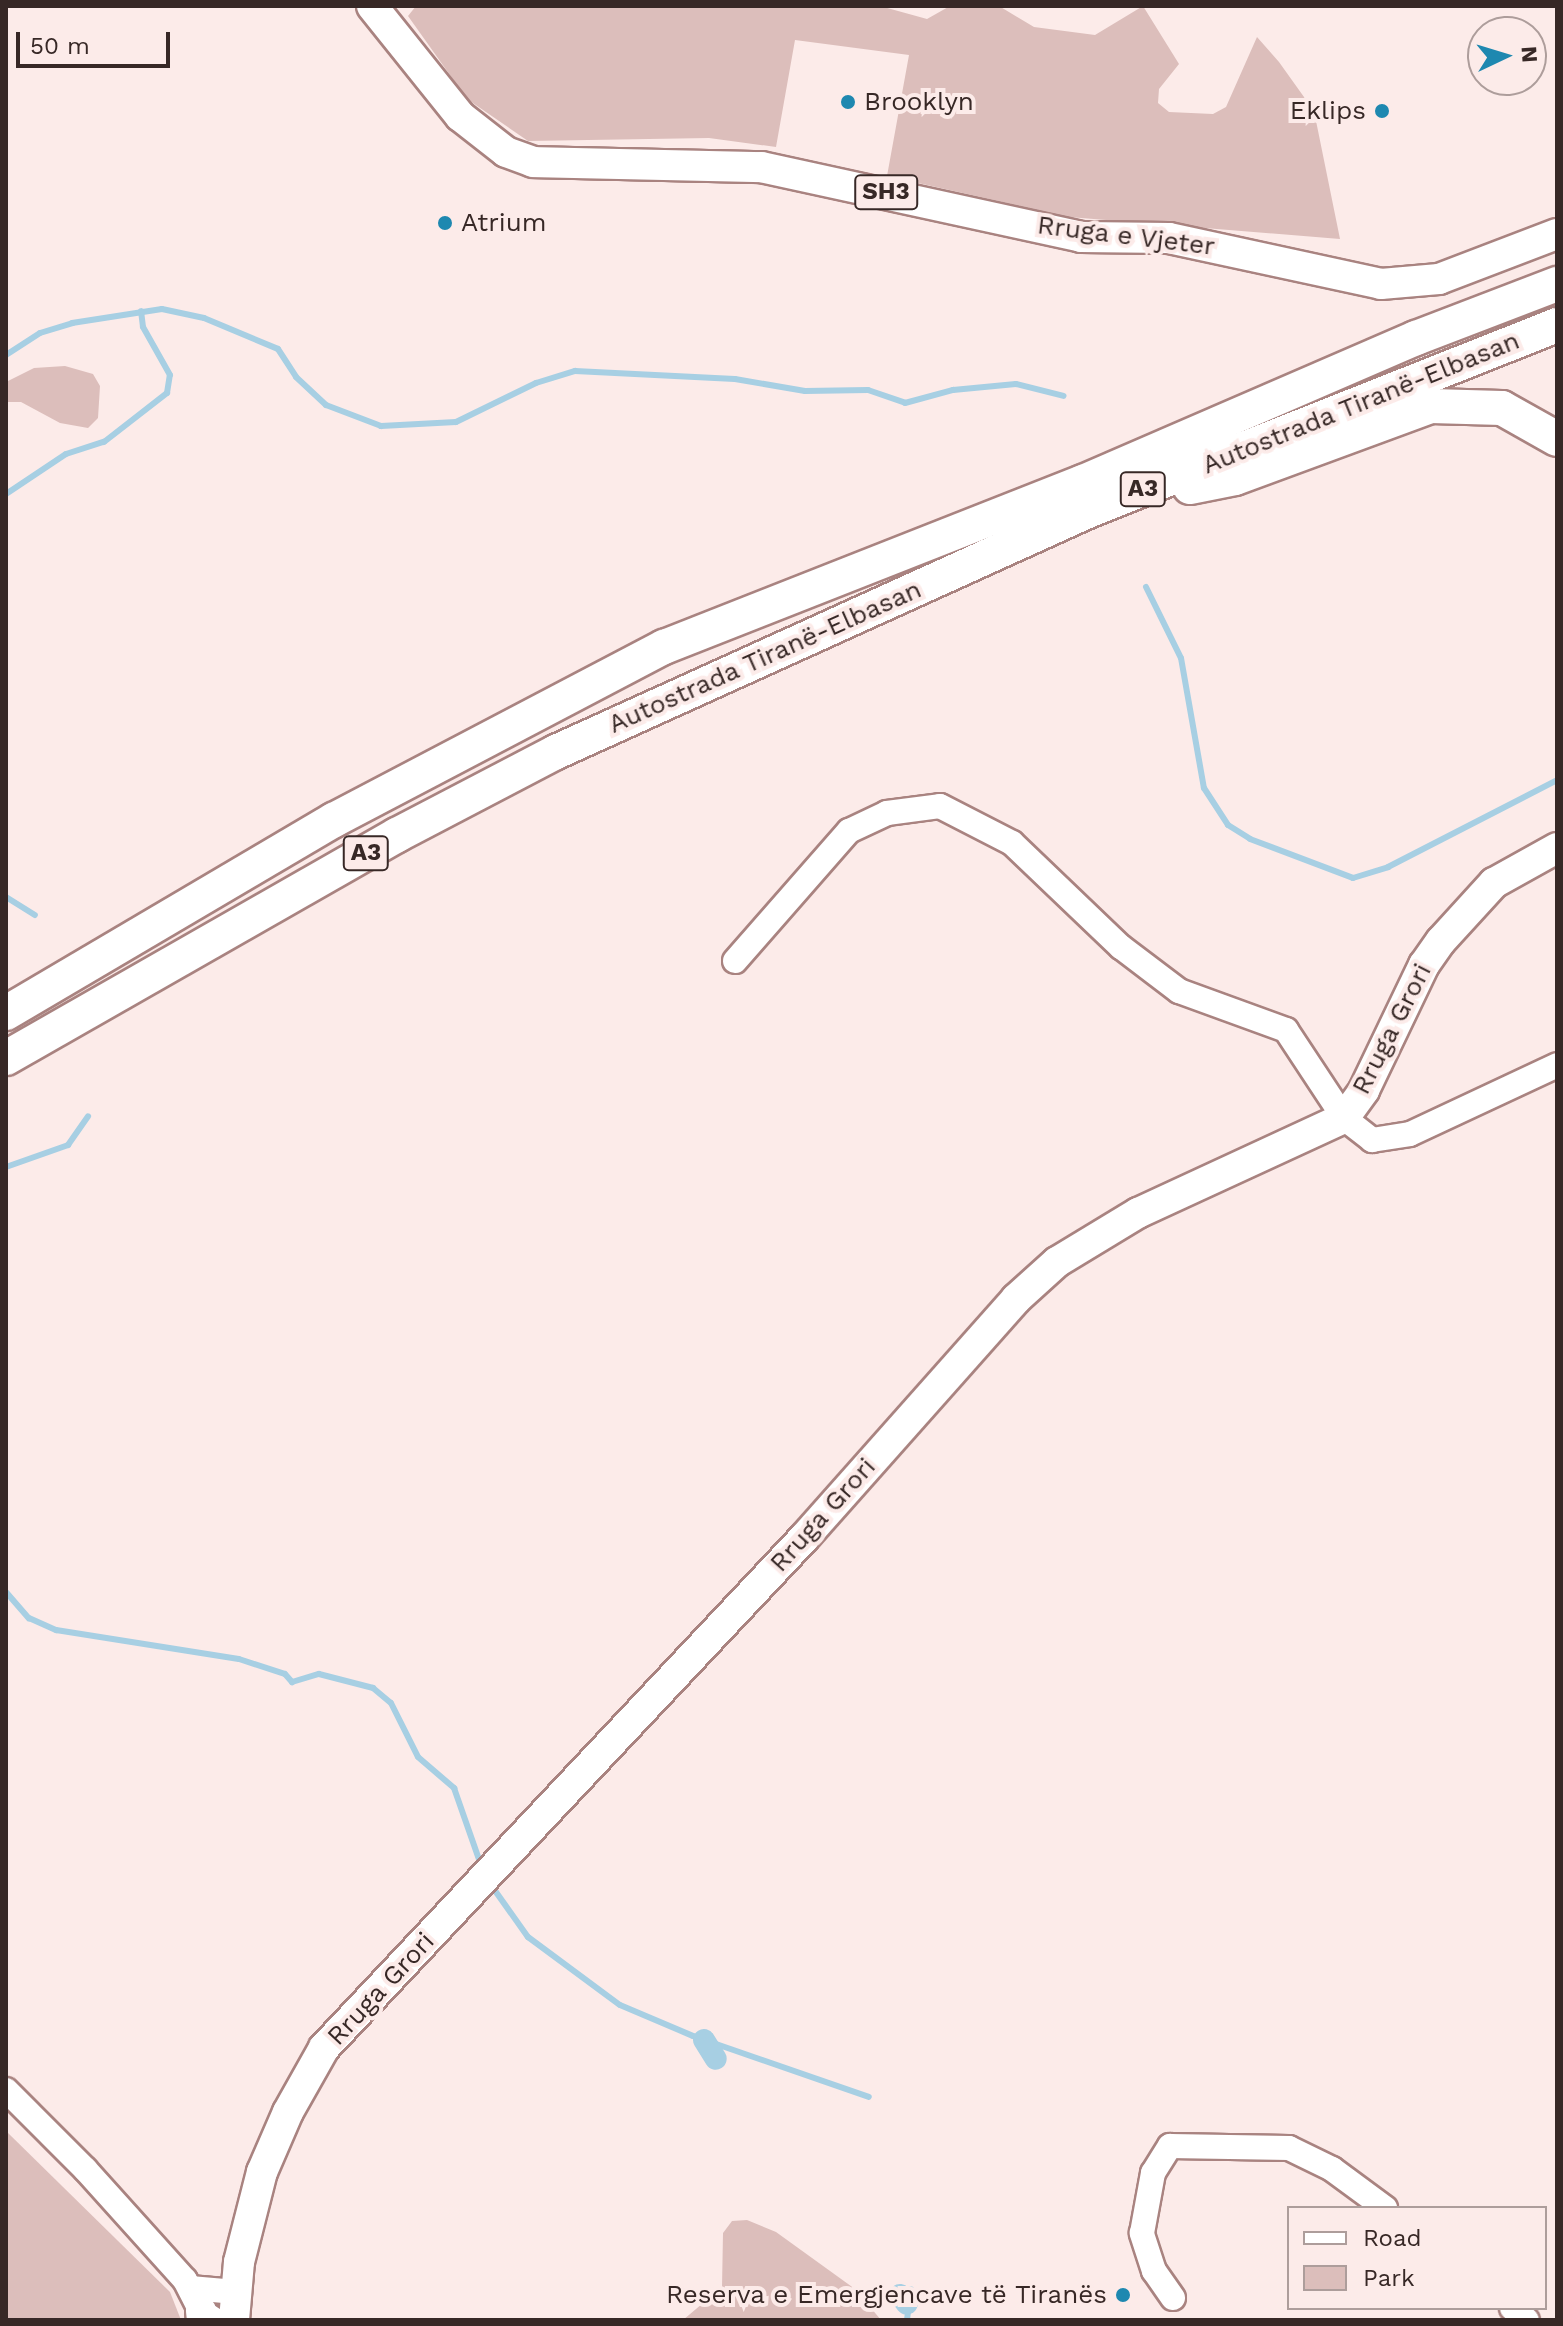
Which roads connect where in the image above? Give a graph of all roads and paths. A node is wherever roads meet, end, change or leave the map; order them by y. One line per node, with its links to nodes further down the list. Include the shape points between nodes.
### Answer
1 (372, 6): 2 (main road, Rruga e Vjeter / SH3, via 460,116 506,152 533,162 761,167 1081,237 1169,238 1381,284 1439,279)
2 (1557, 234)
3 (1557, 284): 9 (highway, Autostrada Tiranë-Elbasan / A3, via 1416,338 1097,476 664,647 334,820)
4 (1557, 325): 6 (highway, Autostrada Tiranë-Elbasan / A3)
5 (1557, 439): 6 (highway, via 1502,408 1431,406 1235,478 1178,489)
6 (1145, 488): 10 (highway, Autostrada Tiranë-Elbasan / A3, via 556,752 397,835)
7 (1557, 848): 12 (main road, Rruga Grori, via 1494,883 1441,941 1424,965 1364,1090)
8 (735, 961): 12 (street, via 849,831 887,813 940,806 1012,843 1121,947 1179,991 1286,1030)
9 (6, 1013)
10 (6, 1058)
11 (1557, 1065): 12 (street, via 1410,1134 1372,1140)
12 (1344, 1118): 16 (main road, Rruga Grori, via 1138,1213 1057,1262 1016,1299 804,1538 324,2048 262,2172)
13 (6, 2090): 17 (street)
14 (1382, 2206): 15 (street, via 1332,2169 1289,2148 1170,2146 1153,2173 1142,2233 1154,2271)
15 (1173, 2298)
16 (235, 2306): 17 (street)
17 (202, 2310)

